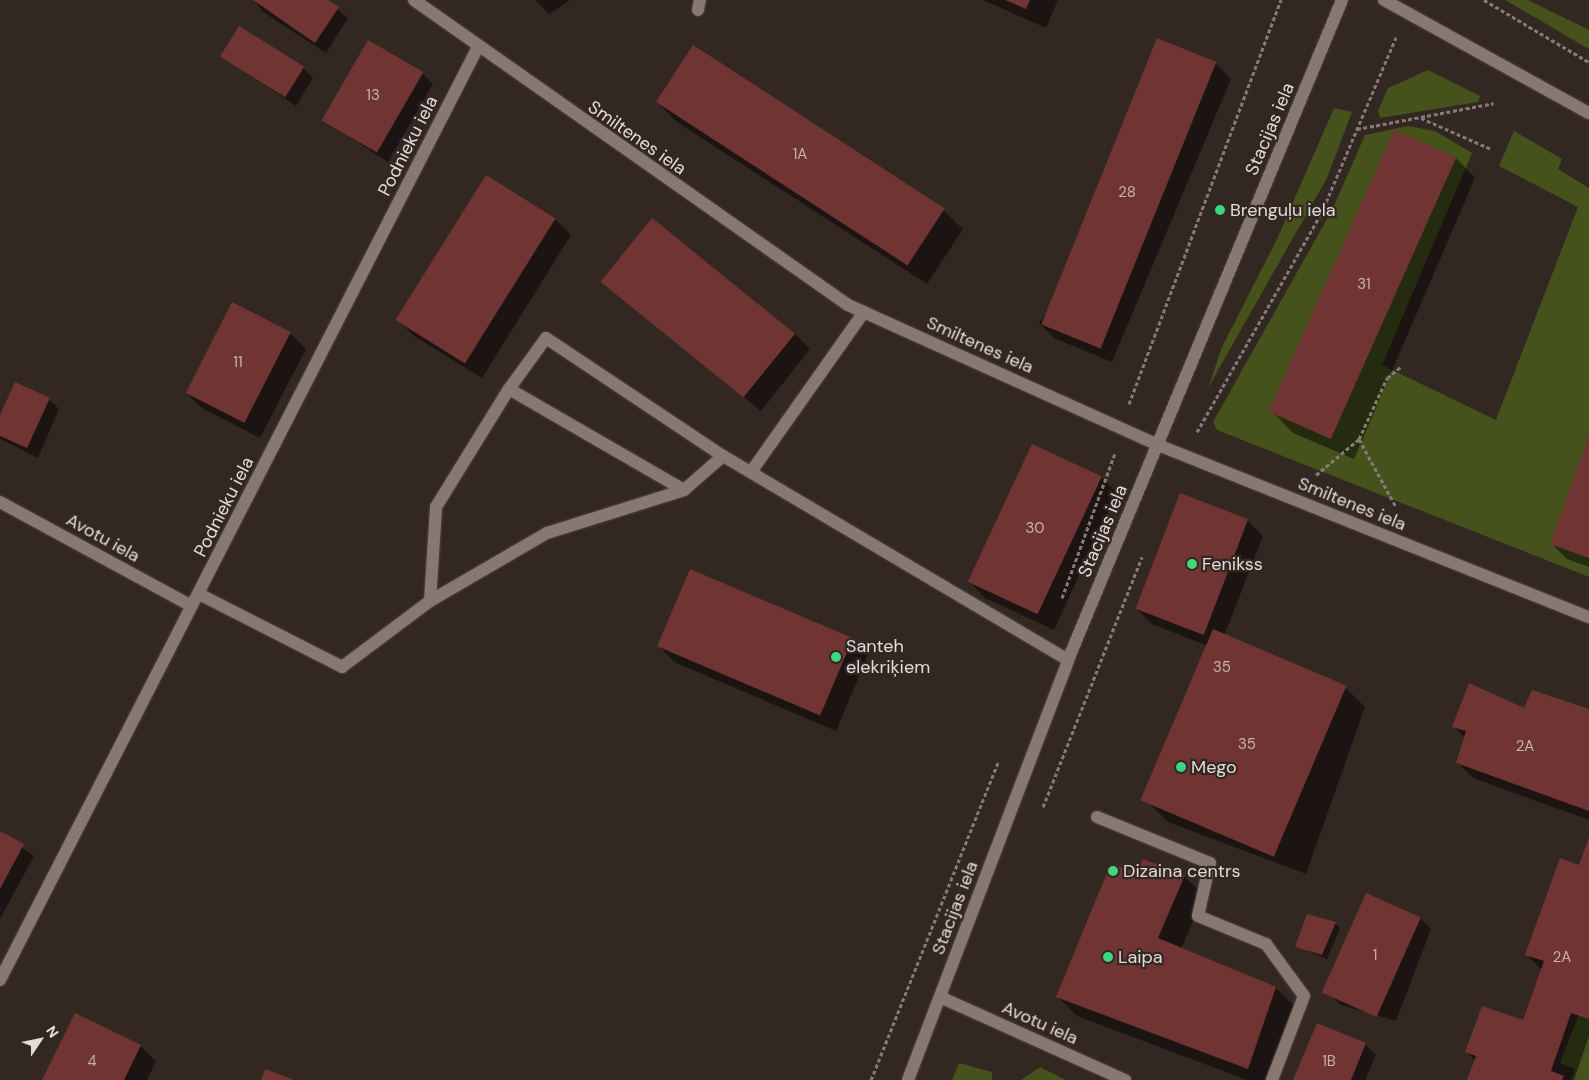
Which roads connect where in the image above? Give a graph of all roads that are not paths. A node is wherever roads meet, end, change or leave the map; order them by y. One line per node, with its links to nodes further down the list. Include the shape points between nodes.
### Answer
1 (414, 0): 4 (street, Smiltenes iela)
2 (1342, 0): 8 (street, Stacijas iela)
3 (1384, 0): 5 (street)
4 (477, 48): 6 (street, Smiltenes iela); 13 (street, Podnieku iela)
5 (1589, 112)
6 (864, 312): 8 (street, Smiltenes iela); 10 (street)
7 (509, 389): 9 (street, via 546,338); 11 (street); 14 (street, via 436,507)
8 (1158, 445): 16 (street, Smiltenes iela); 17 (street, Stacijas iela)
9 (723, 456): 10 (street); 11 (street)
10 (751, 472): 17 (street)
11 (684, 490): 14 (street, via 547,533)
12 (0, 502): 15 (street, Avotu iela)
13 (199, 594): 14 (street, via 342,667); 15 (street, Podnieku iela)
14 (430, 601)
15 (190, 606): 19 (street, Podnieku iela)
16 (1589, 617)
17 (1068, 660): 20 (street, Stacijas iela)
18 (1097, 817): 23 (street, via 1210,863 1198,916 1266,944 1304,996)
19 (0, 980)
20 (940, 997): 21 (street, Stacijas iela); 22 (street, Avotu iela)
21 (908, 1080)
22 (1125, 1080)
23 (1272, 1080)

